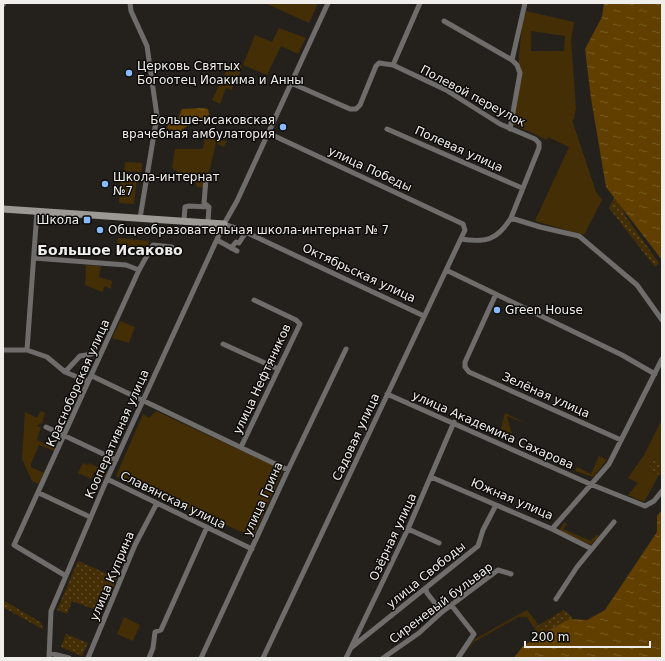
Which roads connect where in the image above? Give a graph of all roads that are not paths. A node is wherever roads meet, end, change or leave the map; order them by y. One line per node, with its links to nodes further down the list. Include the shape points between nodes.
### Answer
1 (130, 3): 17 (street, via 131,11 147,46 157,116)
2 (328, 3): 8 (street)
3 (420, 3): 7 (street)
4 (525, 3): 6 (street)
5 (444, 21): 6 (street)
6 (512, 60): 10 (street, via 520,73)
7 (392, 65): 8 (street, via 379,63 376,66 360,105 356,108 350,108); 10 (street, Полевой переулок, via 446,90)
8 (291, 83): 11 (street)
9 (388, 129): 13 (street, Полевая улица)
10 (510, 129): 13 (street, Полевой переулок, via 539,143)
11 (268, 133): 21 (street, Кооперативная улица); 22 (street, улица Победы)
12 (206, 179): 14 (street, via 204,203)
13 (522, 188): 18 (street)
14 (209, 207): 19 (street, via 184,207); 20 (street)
15 (3, 209): 16 (street, Октябрьская улица)
16 (37, 211): 17 (street, Октябрьская улица); 29 (street)
17 (140, 218): 19 (street, Октябрьская улица)
18 (511, 218): 24 (street, via 504,228 486,241); 35 (street, via 580,236 637,285)
19 (184, 220): 20 (street, Октябрьская улица)
20 (208, 222): 21 (street, Октябрьская улица)
21 (224, 224): 23 (street, Октябрьская улица); 25 (street, Кооперативная улица)
22 (463, 224): 24 (street, Садовая улица, via 465,230)
23 (246, 232): 27 (street, via 240,243 236,242); 34 (street, Октябрьская улица)
24 (461, 239): 31 (street, Садовая улица)
25 (217, 240): 27 (street); 47 (street, Кооперативная улица)
26 (172, 246): 30 (street, Красноборская улица, via 153,245)
27 (231, 248): 28 (street)
28 (237, 251)
29 (34, 258): 30 (street, via 126,265); 40 (street)
30 (139, 270): 45 (street, Красноборская улица)
31 (446, 270): 32 (street); 34 (street, Садовая улица)
32 (496, 294): 44 (street, via 622,355); 51 (street, Зелёная улица, via 465,362 468,372)
33 (254, 300): 42 (street, улица Нефтяников, via 300,324)
34 (424, 316): 46 (street, Садовая улица)
35 (662, 320)
36 (223, 344): 42 (street)
37 (96, 349): 43 (street, via 92,354 80,356)
38 (346, 349): 54 (street, улица Грина)
39 (3, 350): 40 (street)
40 (27, 350): 43 (street, via 47,357)
41 (662, 359): 44 (street, Южная улица)
42 (278, 369): 52 (street, улица Нефтяников)
43 (65, 372): 45 (street, via 87,381)
44 (654, 374): 51 (street, Южная улица)
45 (92, 376): 47 (street); 50 (street, Красноборская улица)
46 (387, 394): 48 (street, улица Академика Сахарова); 82 (street, Садовая улица)
47 (143, 400): 52 (street); 53 (street, Кооперативная улица)
48 (454, 422): 55 (street, Озёрная улица); 57 (street, улица Академика Сахарова)
49 (46, 427): 50 (street)
50 (66, 435): 53 (street); 59 (street, Красноборская улица)
51 (621, 440): 57 (street, Южная улица, via 609,464)
52 (241, 447): 54 (street)
53 (116, 460): 56 (street, Кооперативная улица)
54 (288, 470): 68 (street, улица Грина)
55 (431, 477): 61 (street, Южная улица); 65 (street, Озёрная улица)
56 (107, 479): 60 (street, Славянская улица); 62 (street, Кооперативная улица)
57 (590, 484): 58 (street, улица Академика Сахарова, via 645,506 654,501); 66 (street, Южная улица)
58 (662, 491)
59 (39, 493): 62 (street); 71 (street, Красноборская улица, via 14,545)
60 (157, 503): 64 (street, Славянская улица); 79 (street, улица Куприна, via 135,545)
61 (496, 505): 66 (street, Южная улица); 72 (street, улица Свободы, via 478,546)
62 (90, 517): 71 (street, Кооперативная улица)
63 (614, 522): 69 (street)
64 (207, 527): 68 (street, Славянская улица); 80 (street, via 161,630 155,632)
65 (408, 529): 67 (street); 76 (street, Озёрная улица)
66 (552, 529): 69 (street)
67 (439, 543)
68 (252, 549): 81 (street, улица Грина)
69 (592, 549): 73 (street)
70 (511, 574): 74 (street, Сиреневый бульвар, via 498,570)
71 (66, 576): 77 (street, Кооперативная улица, via 51,611)
72 (426, 590): 75 (street); 76 (street, улица Свободы)
73 (556, 599)
74 (452, 606): 75 (street, Сиреневый бульвар); 85 (street, via 474,634)
75 (442, 612): 84 (street, Сиреневый бульвар, via 419,633)
76 (351, 648): 83 (street, Озёрная улица)
77 (49, 656): 78 (street, via 62,655)
78 (69, 658)
79 (88, 658)
80 (149, 658)
81 (201, 658)
82 (263, 658)
83 (346, 658)
84 (384, 658)
85 (458, 658)

